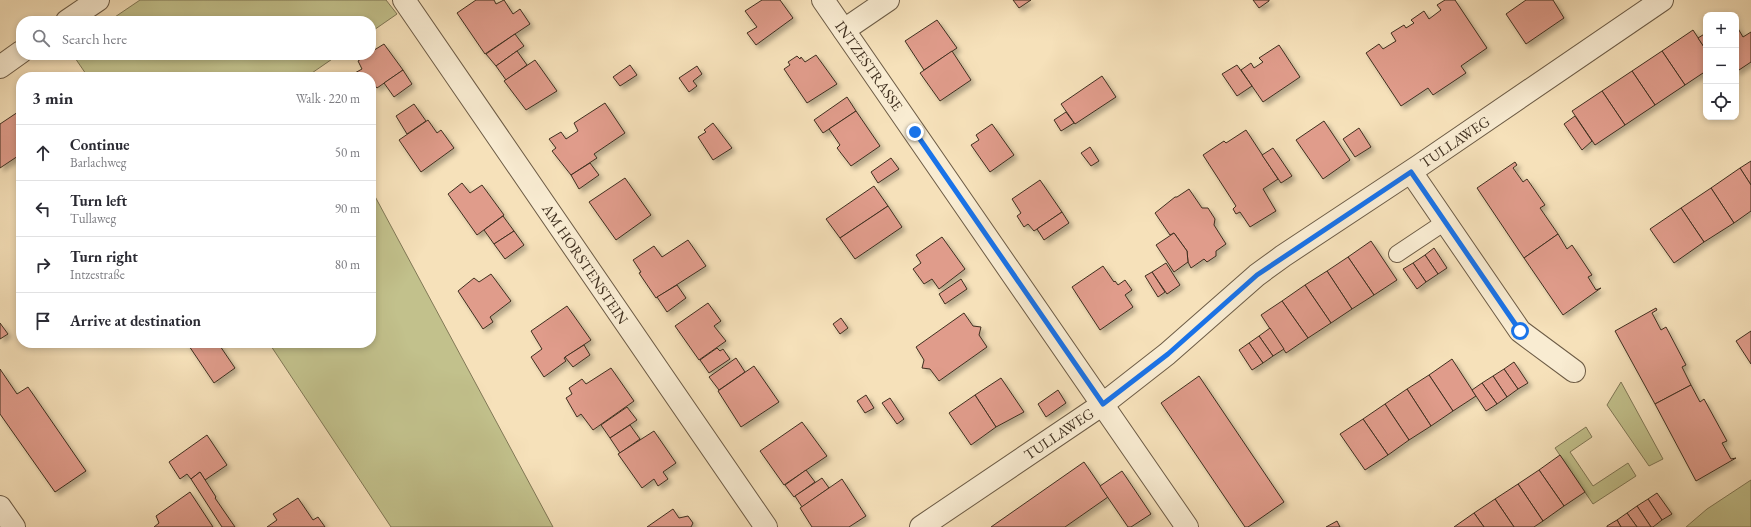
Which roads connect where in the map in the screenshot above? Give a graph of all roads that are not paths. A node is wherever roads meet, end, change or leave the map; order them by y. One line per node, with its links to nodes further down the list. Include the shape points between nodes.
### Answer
1 (98, 0): 6 (street)
2 (404, 0): 17 (street, AM HORSTENSTEIN)
3 (823, 0): 7 (street, INTZESTRASSE)
4 (888, 0): 7 (street)
5 (1662, 0): 10 (street, TULLAWEG)
6 (74, 16)
7 (844, 30): 14 (street, INTZESTRASSE)
8 (16, 56): 9 (street)
9 (0, 67)
10 (1411, 172): 11 (street); 14 (street, TULLAWEG, via 1257,275 1168,354)
11 (1445, 222): 12 (lane); 13 (street, via 1520,331)
12 (1397, 254)
13 (1574, 372)
14 (1103, 404): 18 (street, TULLAWEG); 19 (street, INTZESTRASSE)
15 (0, 507): 16 (street)
16 (14, 527)
17 (766, 527)
18 (921, 527)
19 (1187, 527)

